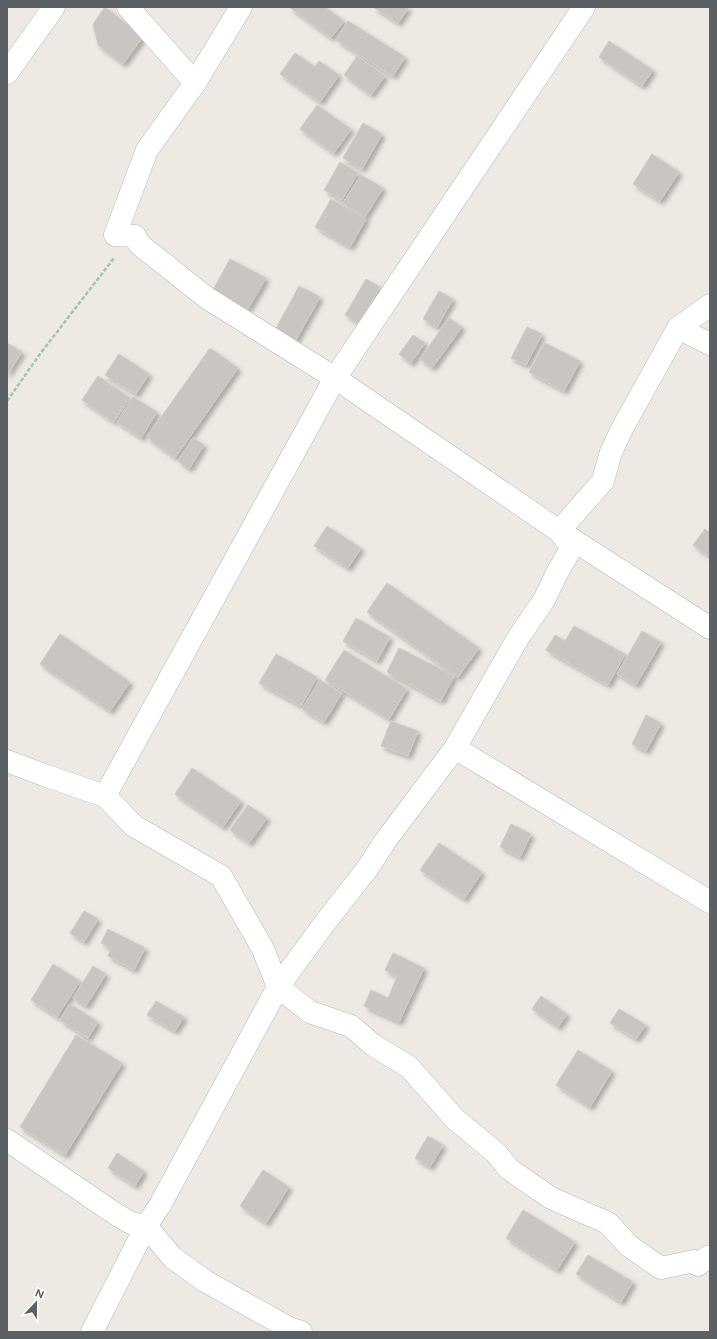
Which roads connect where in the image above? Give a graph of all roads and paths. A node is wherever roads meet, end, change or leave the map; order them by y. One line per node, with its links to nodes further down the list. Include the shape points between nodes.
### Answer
1 (54, 7): 5 (street)
2 (128, 7): 6 (street)
3 (241, 7): 6 (street)
4 (584, 7): 11 (street)
5 (8, 69)
6 (195, 83): 11 (street, via 147,150 115,235 135,236 138,244 207,298)
7 (115, 257): 12 (path)
8 (710, 305): 9 (street)
9 (678, 328): 10 (street); 13 (street, via 623,427 611,452 603,481)
10 (710, 344)
11 (335, 378): 13 (street); 17 (street)
12 (7, 401)
13 (559, 531): 14 (street); 15 (street, via 572,547 544,600 518,638)
14 (710, 628)
15 (455, 748): 18 (street); 19 (street)
16 (7, 761): 17 (street)
17 (105, 796): 19 (street, via 134,826 222,876 263,949)
18 (710, 902)
19 (278, 987): 21 (street, via 160,1205); 22 (street, via 310,1012 351,1026 373,1045 409,1067 455,1119 496,1153 509,1169 551,1198 608,1224 629,1246 661,1268 694,1261 698,1266)
20 (7, 1140): 21 (street, via 117,1215 131,1223)
21 (146, 1226): 23 (street); 24 (street, via 173,1258 205,1280 289,1328)
22 (710, 1256)
23 (92, 1332)
24 (301, 1332)

